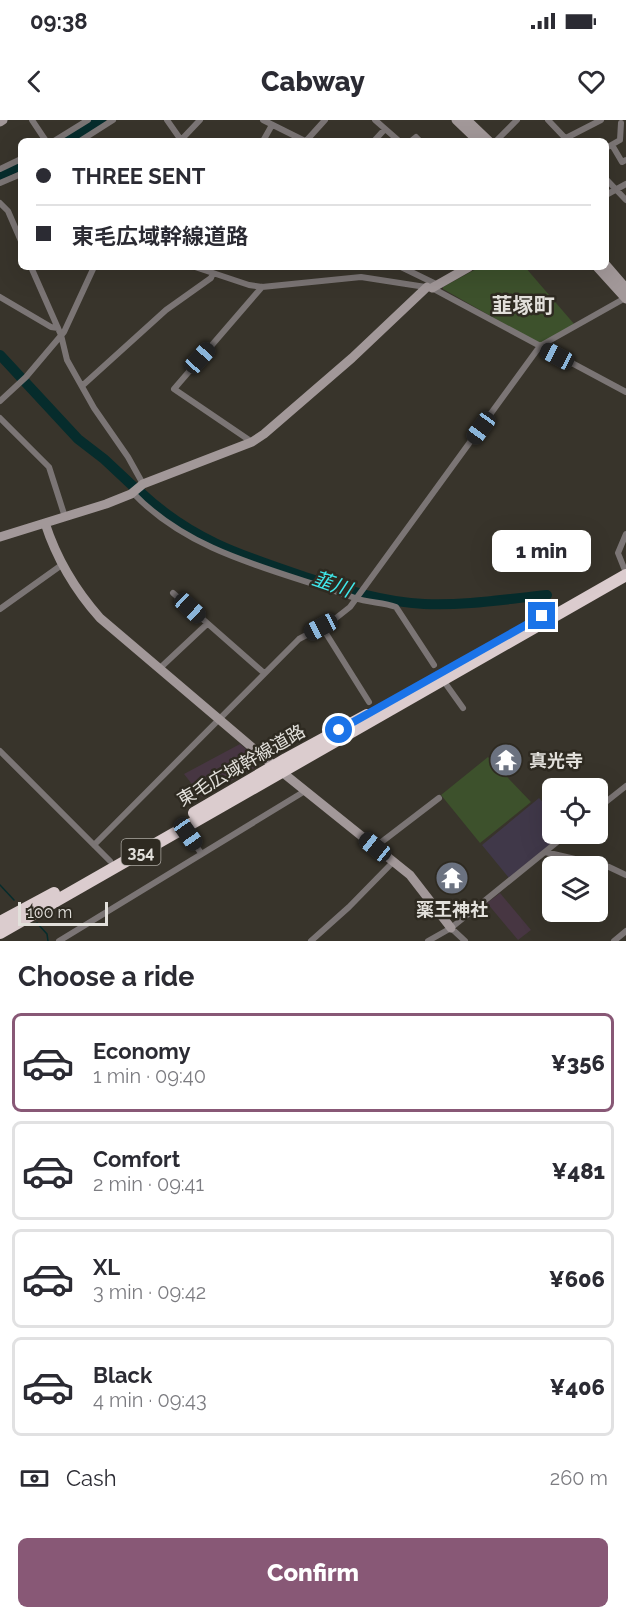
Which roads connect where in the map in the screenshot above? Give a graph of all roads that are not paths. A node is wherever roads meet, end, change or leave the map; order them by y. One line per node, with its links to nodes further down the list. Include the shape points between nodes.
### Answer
1 (32, 120): 17 (street)
2 (88, 120): 18 (street)
3 (113, 120): 19 (street)
4 (167, 120): 20 (street)
5 (200, 120): 21 (street)
6 (264, 120): 15 (street)
7 (325, 120): 24 (street)
8 (375, 120): 16 (street)
9 (456, 120): 27 (street)
10 (467, 120): 28 (street)
11 (517, 120): 29 (street)
12 (548, 120): 30 (street)
13 (601, 120): 31 (street)
14 (621, 122): 32 (street, via 620,140)
15 (272, 124): 22 (street); 23 (street)
16 (385, 129): 25 (street); 26 (street)
17 (44, 138)
18 (59, 138)
19 (85, 138)
20 (181, 138)
21 (185, 138)
22 (265, 138)
23 (299, 138)
24 (308, 138)
25 (377, 138)
26 (396, 138)
27 (475, 138)
28 (486, 138)
29 (499, 138)
30 (566, 138)
31 (569, 138)
32 (609, 146): 34 (street, via 622,162)
33 (18, 160): 35 (street)
34 (626, 160)
35 (0, 169)
36 (18, 175): 38 (street)
37 (609, 182): 40 (street)
38 (0, 183)
39 (626, 184): 40 (street)
40 (616, 189): 41 (street); 42 (street)
41 (609, 193)
42 (626, 200)
43 (0, 203): 44 (street)
44 (12, 219): 45 (street); 46 (street)
45 (18, 220)
46 (18, 234)
47 (609, 268): 58 (street)
48 (32, 270): 61 (street)
49 (93, 270): 62 (street)
50 (204, 270): 55 (street)
51 (220, 270): 55 (street)
52 (406, 270): 56 (street)
53 (463, 270): 56 (street)
54 (600, 270): 60 (street)
55 (216, 274): 57 (street); 64 (street, via 166,310)
56 (432, 286): 57 (street, via 361,277); 63 (street); 68 (street)
57 (262, 287): 68 (street, via 174,389)
58 (626, 288)
59 (0, 297): 61 (street)
60 (626, 299): 63 (street)
61 (58, 328): 62 (street)
62 (61, 335): 64 (street, via 67,360); 66 (street)
63 (540, 346): 65 (street); 78 (street)
64 (82, 386): 69 (street)
65 (626, 392)
66 (0, 401)
67 (0, 418): 71 (street, via 49,466)
68 (252, 442): 69 (street)
69 (143, 484): 70 (street)
70 (133, 493): 71 (street); 78 (street, via 161,518 201,544)
71 (65, 517): 72 (street)
72 (45, 523): 73 (street); 75 (street)
73 (0, 537)
74 (625, 539): 76 (street, via 618,553)
75 (63, 564): 79 (street); 83 (street, via 100,618)
76 (625, 570): 85 (highway, 東毛広域幹線道路 / 354); 90 (highway, 東毛広域幹線道路 / 354)
77 (173, 593): 80 (street)
78 (359, 596): 81 (street); 82 (street, via 398,609)
79 (0, 609)
80 (207, 624): 83 (street); 84 (street)
81 (321, 627): 84 (street, via 299,639); 86 (street)
82 (434, 665)
83 (159, 669): 88 (street)
84 (264, 674): 88 (street)
85 (443, 679): 87 (street); 90 (highway, 東毛広域幹線道路 / 354)
86 (369, 702)
87 (463, 708)
88 (219, 720): 90 (street); 97 (street)
89 (0, 751): 97 (street)
90 (279, 769): 92 (street); 95 (highway, 東毛広域幹線道路 / 354); 101 (highway, 東毛広域幹線道路 / 354)
91 (626, 786): 94 (street)
92 (305, 791): 98 (street); 100 (street)
93 (439, 798): 98 (street)
94 (608, 800)
95 (183, 828): 100 (street); 107 (highway, 東毛広域幹線道路 / 354)
96 (555, 844): 99 (street)
97 (94, 845): 101 (street)
98 (375, 847): 102 (street)
99 (545, 852): 103 (street, via 609,867); 105 (street)
100 (201, 853): 108 (street)
101 (110, 861): 104 (highway, 東毛広域幹線道路 / 354)
102 (394, 861): 105 (street, via 420,885); 109 (street)
103 (626, 875)
104 (0, 922)
105 (451, 928): 110 (street); 111 (street)
106 (626, 931): 112 (street)
107 (0, 933)
108 (59, 941)
109 (311, 941)
110 (428, 941)
111 (465, 941)
112 (614, 941)

